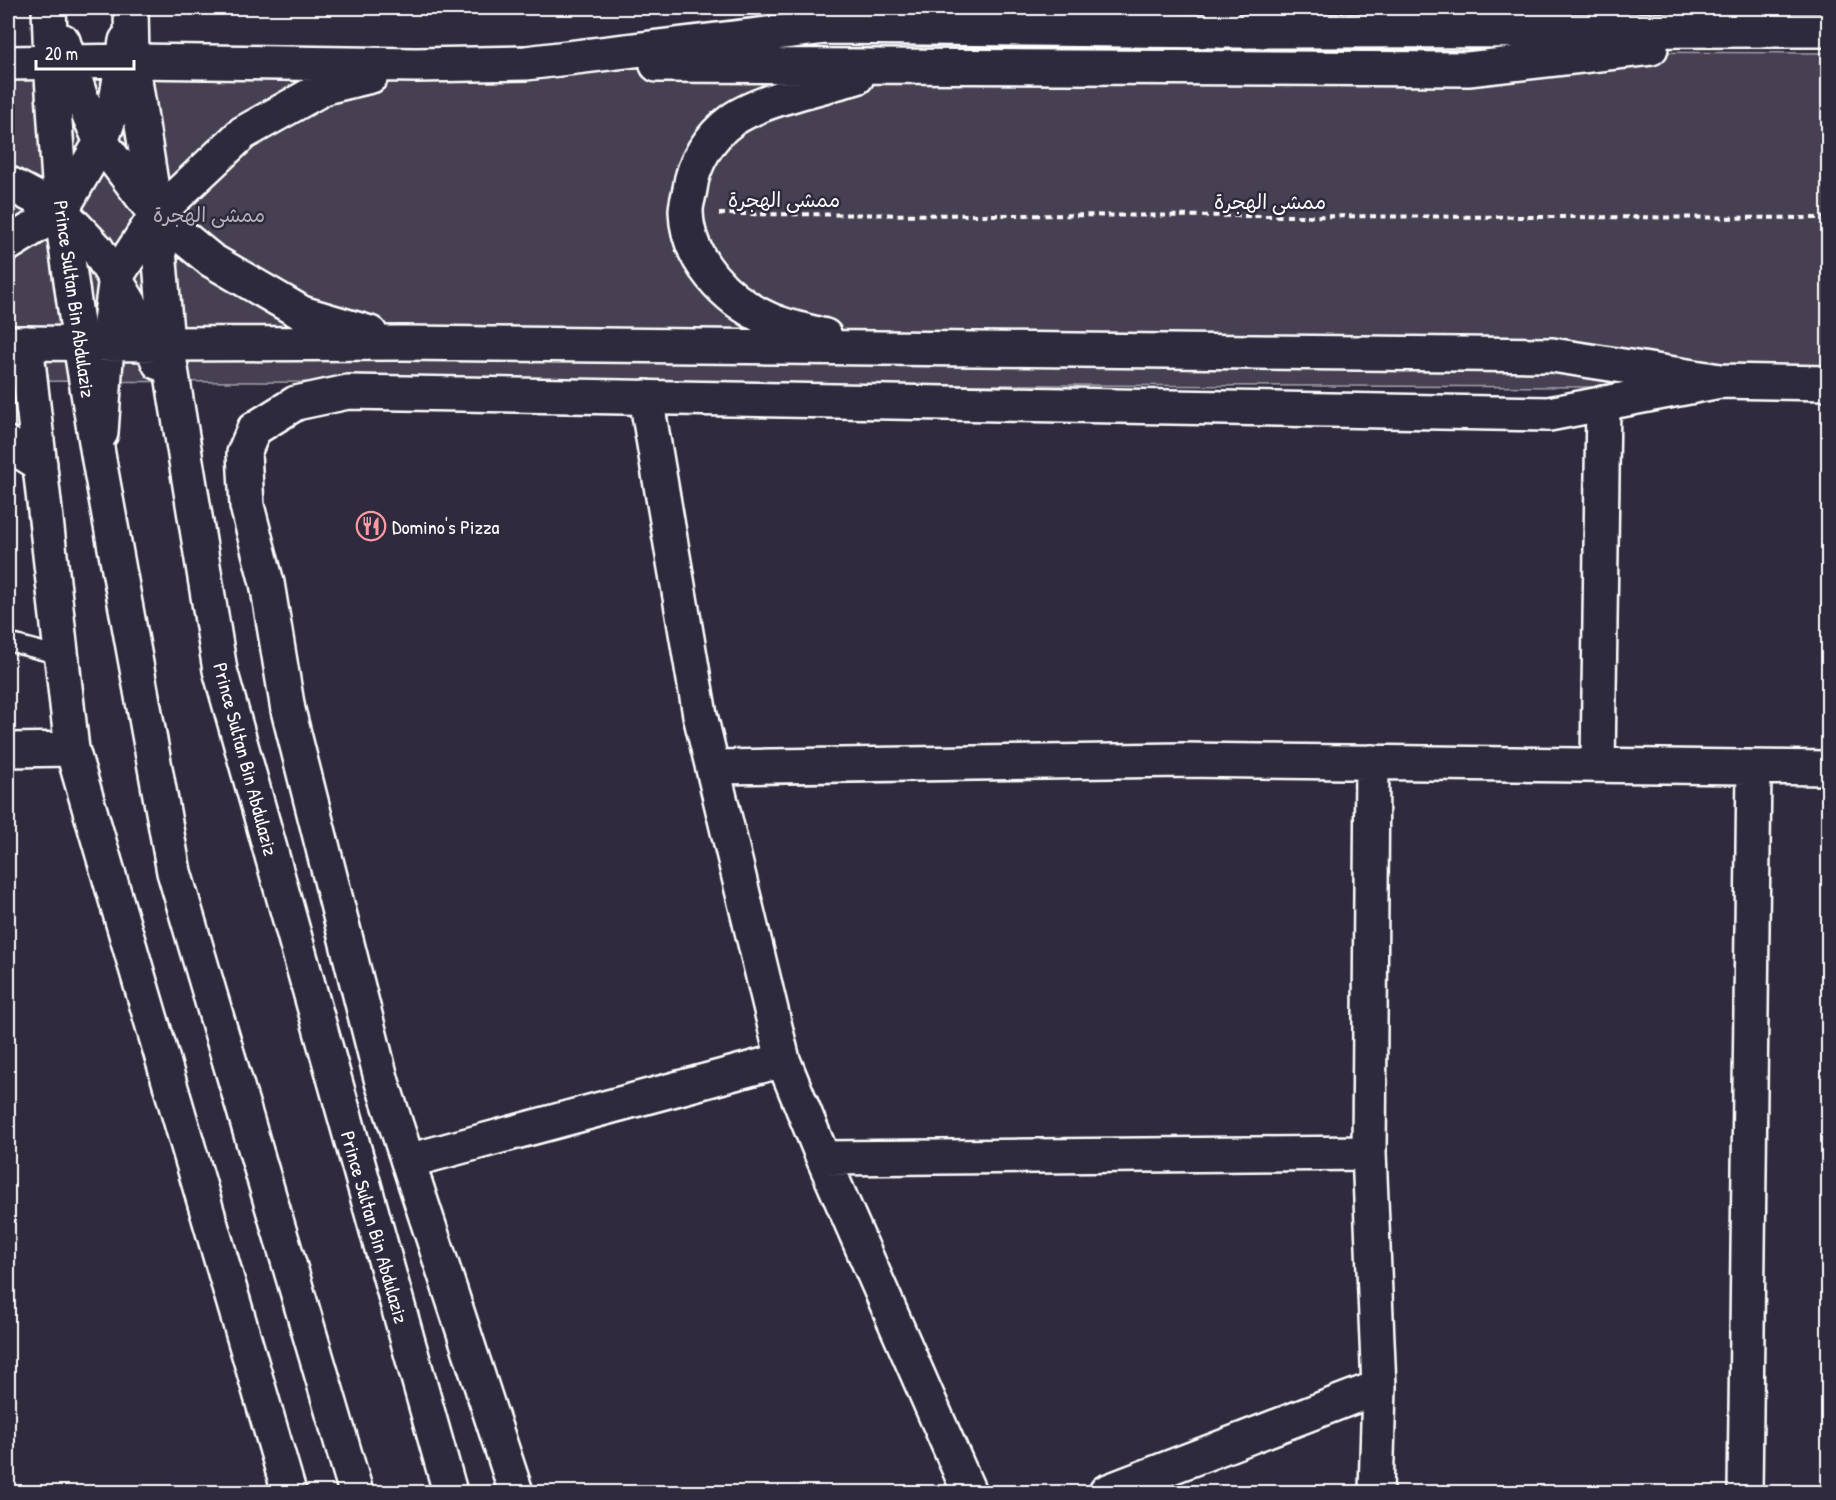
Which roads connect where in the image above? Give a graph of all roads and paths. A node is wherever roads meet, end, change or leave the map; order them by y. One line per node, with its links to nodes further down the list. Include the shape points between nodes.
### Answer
1 (51, 8): 7 (street, Prince Sultan Bin Abdulaziz)
2 (131, 11): 6 (street, Prince Sultan Bin Abdulaziz)
3 (1156, 19): 4 (street); 9 (street, via 825,27)
4 (1221, 19): 5 (street)
5 (1823, 30): 11 (street, via 1468,69)
6 (127, 61): 7 (street); 10 (street); 12 (street); 16 (street, Prince Sultan Bin Abdulaziz)
7 (60, 62): 8 (street); 12 (street); 14 (street, Prince Sultan Bin Abdulaziz)
8 (8, 63)
9 (526, 63): 10 (street); 11 (street)
10 (416, 65): 16 (street, via 325,87 243,133)
11 (890, 67): 24 (street, via 763,104 732,120 707,145 691,176 686,211 693,246 711,276 737,300 769,320)
12 (101, 142): 14 (street); 16 (street)
13 (8, 183): 14 (street)
14 (61, 211): 18 (street); 19 (street, via 97,249); 22 (street, Prince Sultan Bin Abdulaziz)
15 (712, 214): 17 (path, ممشى الهجرة)
16 (156, 215): 19 (street); 21 (street, via 211,260 302,313); 23 (street, Prince Sultan Bin Abdulaziz)
17 (1828, 218)
18 (8, 244)
19 (116, 277): 22 (street); 23 (street, via 143,325)
20 (17, 343): 22 (street); 30 (street)
21 (404, 343): 23 (street); 24 (street)
22 (94, 344): 23 (street); 46 (street, Prince Sultan Bin Abdulaziz, via 99,460 174,872)
23 (159, 344): 47 (street, Prince Sultan Bin Abdulaziz, via 176,407 220,670)
24 (865, 348): 25 (street, via 1552,355)
25 (1720, 381): 26 (street); 28 (street)
26 (1828, 383)
27 (646, 397): 28 (street, via 1549,414); 37 (street, via 700,715); 43 (street, via 348,392 296,404 254,429 244,453 247,506 267,583 288,710 381,1082)
28 (1603, 403): 36 (street)
29 (8, 444): 30 (street)
30 (40, 464): 32 (street)
31 (8, 642): 32 (lane)
32 (61, 656): 33 (street)
33 (72, 749): 34 (street); 45 (street)
34 (8, 750)
35 (1372, 762): 36 (street); 37 (street, via 1182,760); 41 (street)
36 (1598, 765): 38 (street)
37 (713, 767): 40 (street)
38 (1754, 768): 39 (street); 52 (street)
39 (1828, 768)
40 (783, 1060): 42 (street); 43 (street)
41 (1369, 1154): 42 (street); 44 (street)
42 (823, 1158): 49 (street)
43 (408, 1161): 48 (street)
44 (1379, 1387): 50 (street); 51 (street)
45 (288, 1492)
46 (356, 1492)
47 (450, 1492)
48 (516, 1492)
49 (969, 1492)
50 (1106, 1492)
51 (1376, 1492)
52 (1745, 1492)

